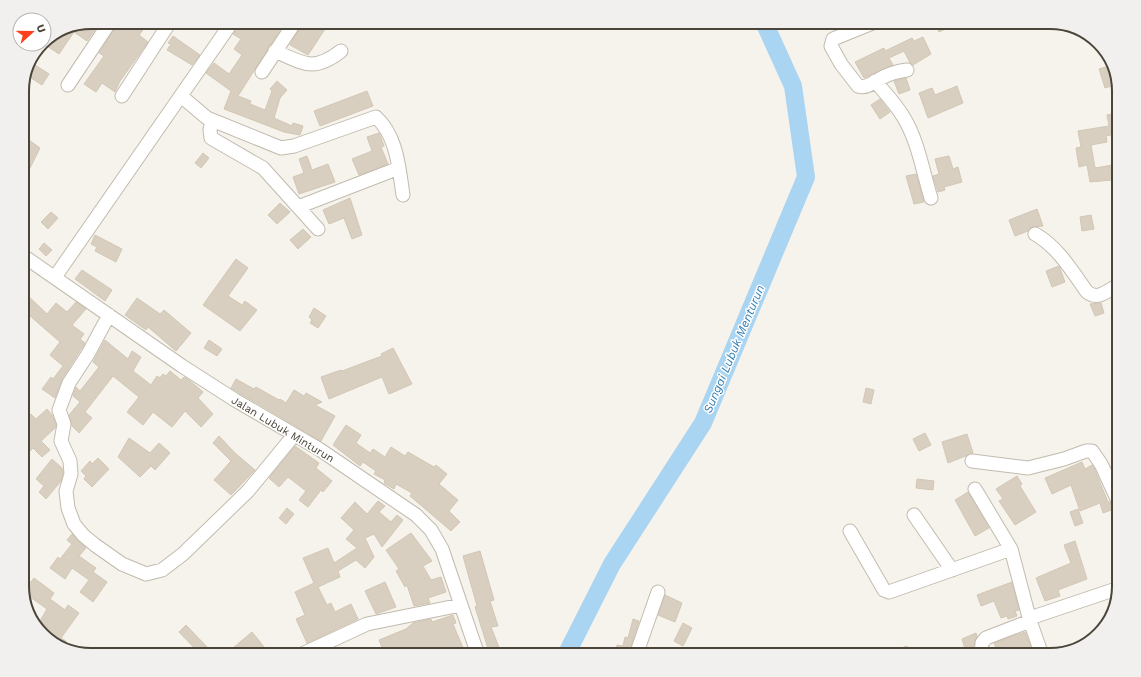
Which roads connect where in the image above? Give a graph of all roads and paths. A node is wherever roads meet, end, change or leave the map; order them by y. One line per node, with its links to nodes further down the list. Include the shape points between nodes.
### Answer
1 (105, 29): 11 (street)
2 (165, 29): 12 (street)
3 (227, 29): 13 (street)
4 (290, 29): 7 (street)
5 (856, 29): 10 (street, via 835,37 831,41 831,46 858,86 866,87)
6 (341, 50): 7 (street, via 328,61 314,64 303,63)
7 (275, 51): 9 (street)
8 (907, 70): 10 (street)
9 (262, 72)
10 (874, 81): 17 (street, via 889,96 904,119)
11 (68, 85)
12 (122, 96)
13 (181, 96): 14 (street); 22 (street)
14 (212, 120): 15 (street, via 281,148 294,146 376,117 385,125); 18 (street, via 211,138 263,168)
15 (399, 168): 16 (street); 18 (street)
16 (403, 195)
17 (932, 198)
18 (298, 207): 19 (street)
19 (318, 230)
20 (1035, 234): 23 (street, via 1065,261 1091,295 1101,296)
21 (29, 260): 22 (street, Jalan Lubuk Minturun)
22 (55, 277): 24 (street, Jalan Lubuk Minturun)
23 (1112, 289)
24 (109, 315): 25 (street, Jalan Lubuk Minturun, via 189,370); 25 (street, via 69,383 59,410 64,424 61,441 70,461 71,474 66,491 68,508 74,524 95,545 122,564 146,574 162,570 183,554 248,491)
25 (294, 435): 35 (street, Jalan Lubuk Minturun, via 319,449 416,515 430,530 442,549)
26 (972, 461): 27 (street, via 1028,468 1092,451)
27 (1112, 488)
28 (975, 489): 31 (street)
29 (914, 515): 32 (street)
30 (850, 531): 32 (street, via 885,591 889,592)
31 (1011, 549): 32 (street); 36 (street)
32 (952, 570)
33 (1111, 591): 36 (street)
34 (658, 592): 39 (street)
35 (460, 605): 37 (street, via 367,624); 38 (street, Jalan Lubuk Minturun)
36 (1030, 620): 40 (street, via 986,638); 41 (street)
37 (315, 648)
38 (475, 648)
39 (638, 648)
40 (982, 648)
41 (1040, 648)

